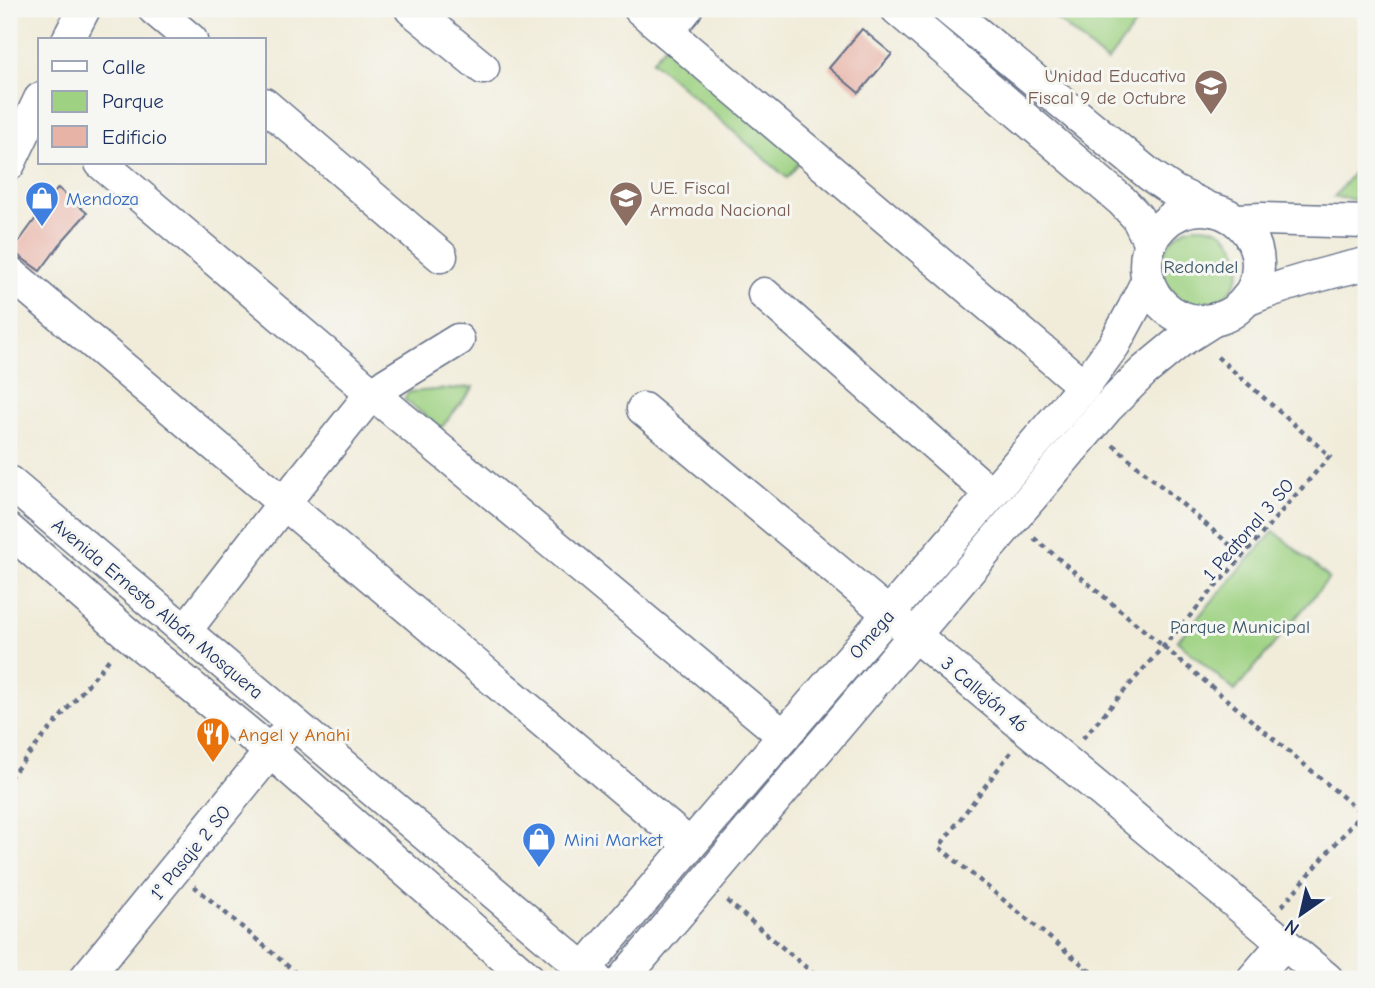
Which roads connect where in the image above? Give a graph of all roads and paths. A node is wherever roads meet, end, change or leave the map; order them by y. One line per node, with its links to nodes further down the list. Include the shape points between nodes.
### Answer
1 (84, 9): 8 (street)
2 (154, 9): 9 (street)
3 (411, 9): 10 (street)
4 (640, 9): 7 (street)
5 (897, 9): 17 (street, via 1122,201 1137,217)
6 (948, 9): 15 (street, via 1150,176)
7 (676, 21): 26 (street)
8 (69, 38)
9 (189, 38)
10 (482, 68)
11 (266, 106): 18 (street)
12 (38, 108): 13 (street)
13 (9, 164)
14 (102, 164): 27 (street)
15 (1225, 215): 16 (street); 17 (street, via 1193,209 1175,215); 23 (street, via 1247,232 1255,248 1255,284)
16 (1366, 222)
17 (1150, 243): 21 (street)
18 (441, 256)
19 (1366, 264): 23 (street, via 1319,274)
20 (9, 272): 32 (street)
21 (1147, 279): 24 (street, via 1166,307 1198,320); 26 (street, Omega, via 1114,345)
22 (764, 294): 31 (street)
23 (1246, 300): 24 (street)
24 (1203, 327): 29 (street, Omega, via 1144,371); 35 (path, 1 Peatonal 3 SO, via 1330,456)
25 (458, 340): 27 (street)
26 (1084, 386): 31 (street, Omega)
27 (372, 393): 32 (street); 43 (street)
28 (643, 409): 36 (street, 3 Callejón 46)
29 (1091, 426): 33 (street, Omega); 35 (path)
30 (9, 482): 37 (street, Avenida Ernesto Albán Mosquera)
31 (991, 494): 36 (street, Omega)
32 (283, 503): 37 (street); 49 (street)
33 (1012, 520): 38 (street, Omega); 40 (path)
34 (9, 530): 39 (street, Avenida Ernesto Albán Mosquera)
35 (1243, 556): 40 (path, 1 Peatonal 3 SO)
36 (889, 614): 38 (street, 3 Callejón 46); 43 (street, Omega)
37 (185, 631): 41 (street, Avenida Ernesto Albán Mosquera)
38 (915, 635): 42 (street, 3 Callejón 46); 51 (street, Omega)
39 (130, 636): 44 (street, Avenida Ernesto Albán Mosquera); 46 (path)
40 (1163, 647): 45 (path, 1 Peatonal 3 SO); 48 (path)
41 (294, 723): 44 (street, 1° Pasaje 2 SO); 54 (street, Avenida Ernesto Albán Mosquera)
42 (1028, 729): 45 (street, 3 Callejón 46); 53 (path, via 939,847)
43 (785, 736): 49 (street, Omega)
44 (271, 752): 50 (street, 1° Pasaje 2 SO); 57 (street, Avenida Ernesto Albán Mosquera)
45 (1064, 760): 52 (street, 3 Callejón 46)
46 (9, 778)
47 (1366, 808): 48 (path)
48 (1362, 814): 52 (path)
49 (690, 845): 54 (street, Omega)
50 (175, 870): 55 (street, 1° Pasaje 2 SO); 56 (path)
51 (705, 882): 58 (street, Omega); 59 (path)
52 (1274, 935): 62 (street); 63 (street, 3 Callejón 46)
53 (1087, 968): 60 (path); 61 (path)
54 (586, 976)
55 (85, 979)
56 (303, 979)
57 (529, 979)
58 (623, 979)
59 (820, 979)
60 (1078, 979)
61 (1100, 979)
62 (1254, 979)
63 (1327, 979)

